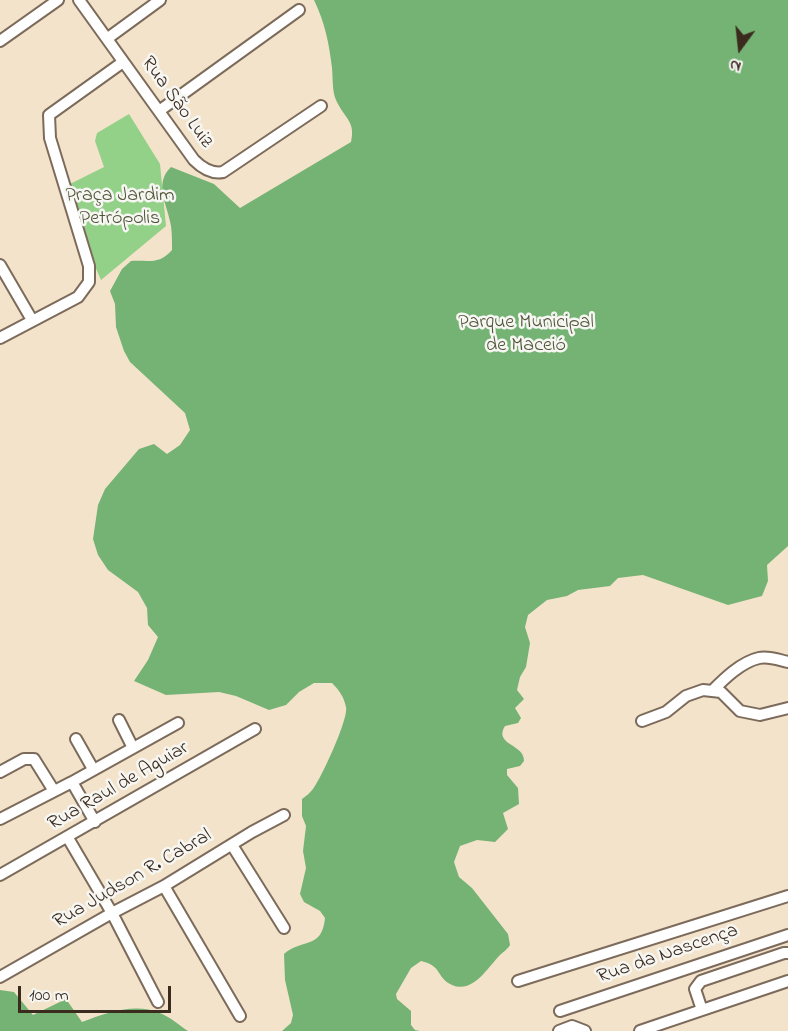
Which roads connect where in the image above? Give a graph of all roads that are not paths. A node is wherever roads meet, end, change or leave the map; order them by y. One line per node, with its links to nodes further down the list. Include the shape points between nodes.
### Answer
1 (58, 0): 6 (street)
2 (79, 0): 5 (street, Rua São Luiz)
3 (160, 0): 5 (street)
4 (299, 10): 9 (street)
5 (108, 38): 7 (street, Rua São Luiz)
6 (0, 41)
7 (123, 62): 9 (street, Rua São Luiz); 11 (street, Rua São Luiz, via 49,115 50,138 82,241 89,282 78,297)
8 (321, 106): 9 (street, Rua São Luiz, via 218,173 194,160)
9 (159, 111)
10 (0, 265): 11 (street)
11 (32, 320): 12 (street, Rua São Luiz)
12 (0, 338)
13 (788, 663): 14 (street, via 758,658 725,677)
14 (712, 691): 15 (street, via 721,692 740,711 760,715); 17 (street, via 686,696 666,712)
15 (788, 708)
16 (119, 720): 21 (street)
17 (642, 721)
18 (178, 723): 21 (street)
19 (255, 729): 28 (street, Rua Raul de Aguiar)
20 (76, 739): 22 (street)
21 (133, 748): 22 (street)
22 (93, 769): 24 (street)
23 (0, 772): 25 (street, via 24,759 34,759)
24 (72, 782): 25 (street); 28 (street)
25 (54, 791): 27 (street)
26 (284, 815): 30 (street, Rua Judson R. Cabral)
27 (0, 819)
28 (95, 822): 29 (street, Rua Raul de Aguiar)
29 (68, 837): 31 (street, Rua Raul de Aguiar); 34 (street)
30 (232, 845): 32 (street, Rua Judson R. Cabral); 35 (street)
31 (0, 875)
32 (164, 886): 34 (street, Rua Judson R. Cabral); 44 (street)
33 (788, 896): 39 (street)
34 (112, 913): 38 (street, Rua Judson R. Cabral); 41 (street)
35 (284, 928)
36 (788, 935): 43 (street, Rua da Nascença)
37 (788, 953): 42 (street, via 701,981 695,989)
38 (0, 977)
39 (518, 981)
40 (788, 981): 42 (street)
41 (158, 1002)
42 (702, 1010): 47 (street)
43 (560, 1011)
44 (240, 1016)
45 (559, 1031): 46 (street, via 572,1026)
46 (585, 1031)
47 (640, 1031)

